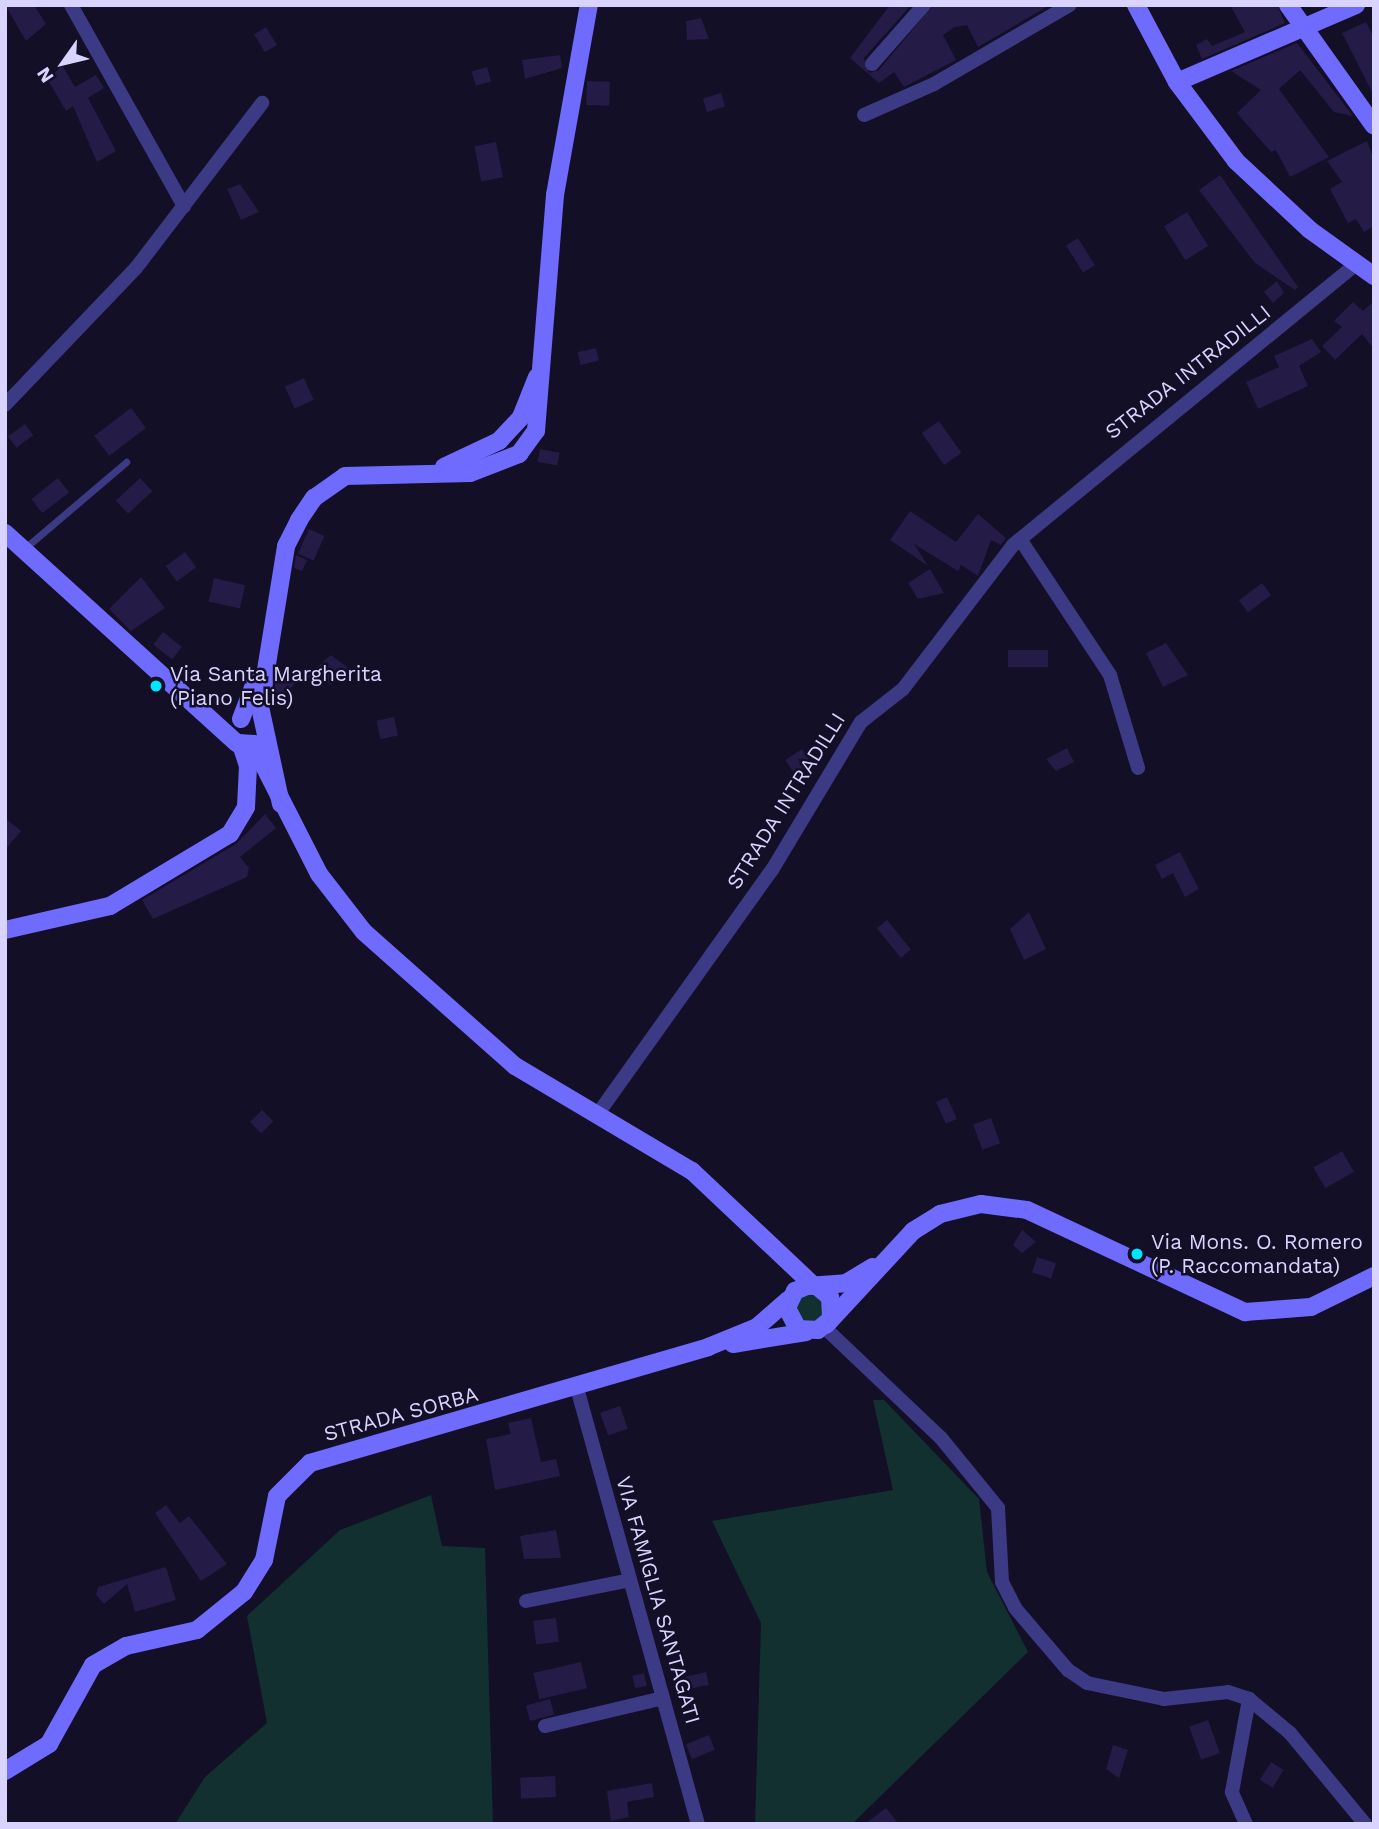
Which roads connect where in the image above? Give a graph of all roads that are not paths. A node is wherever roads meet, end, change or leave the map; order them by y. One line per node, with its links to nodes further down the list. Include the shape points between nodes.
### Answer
1 (71, 5): 14 (street)
2 (589, 5): 22 (street, via 555,195 536,431 519,454 470,473 360,472 330,483 314,498 286,546)
3 (924, 5): 9 (street)
4 (1070, 5): 12 (street, via 934,84)
5 (1136, 5): 10 (street)
6 (1288, 5): 8 (street)
7 (1356, 5): 8 (street)
8 (1303, 29): 10 (street); 13 (street)
9 (872, 64)
10 (1177, 82): 15 (street, via 1207,127 1273,199)
11 (262, 103): 14 (street)
12 (864, 115)
13 (1374, 126)
14 (184, 206): 17 (street, via 136,268)
15 (1356, 264): 16 (street); 20 (street, STRADA INTRADILLI, via 1144,434)
16 (1374, 276)
17 (6, 402)
18 (126, 462): 21 (lane)
19 (5, 533): 21 (street)
20 (1022, 542): 27 (street, via 1110,675); 30 (street, STRADA INTRADILLI, via 1013,545 903,689 861,722 772,870)
21 (25, 548): 23 (street)
22 (264, 660): 24 (street); 25 (street)
23 (204, 712): 24 (street); 26 (street)
24 (240, 720): 25 (street); 26 (street, via 233,729)
25 (261, 730): 26 (street, via 254,744); 28 (street)
26 (241, 745): 28 (street, via 263,764); 29 (street, via 248,766 246,807 230,834 110,906)
27 (1138, 768)
28 (281, 804): 30 (street, via 319,874 364,932 515,1066)
29 (5, 930)
30 (597, 1115): 31 (street, via 692,1171)
31 (778, 1257): 34 (street); 35 (street)
32 (882, 1261): 33 (street, via 940,1214 997,1204 1027,1210 1245,1312 1311,1307); 34 (street, via 846,1283); 36 (street)
33 (1374, 1276)
34 (816, 1287): 35 (street); 36 (street, via 832,1304)
35 (790, 1298): 37 (street, via 788,1317); 38 (street, via 757,1327)
36 (825, 1326): 37 (street); 43 (street, via 941,1438 998,1508 1002,1582 1015,1608 1068,1670 1087,1683 1164,1699 1228,1692)
37 (806, 1332): 38 (street)
38 (708, 1347): 39 (street, STRADA SORBA)
39 (577, 1388): 40 (street, VIA FAMIGLIA SANTAGATI); 45 (street, STRADA SORBA, via 310,1463 276,1496 264,1560 244,1592 197,1630 126,1646 93,1665 49,1744)
40 (630, 1580): 41 (street); 42 (street, VIA FAMIGLIA SANTAGATI)
41 (526, 1601)
42 (663, 1698): 44 (street); 46 (street, VIA FAMIGLIA SANTAGATI)
43 (1249, 1699): 47 (street, via 1232,1792); 48 (street, via 1290,1733)
44 (545, 1726)
45 (5, 1771)
46 (698, 1824)
47 (1246, 1824)
48 (1366, 1824)

